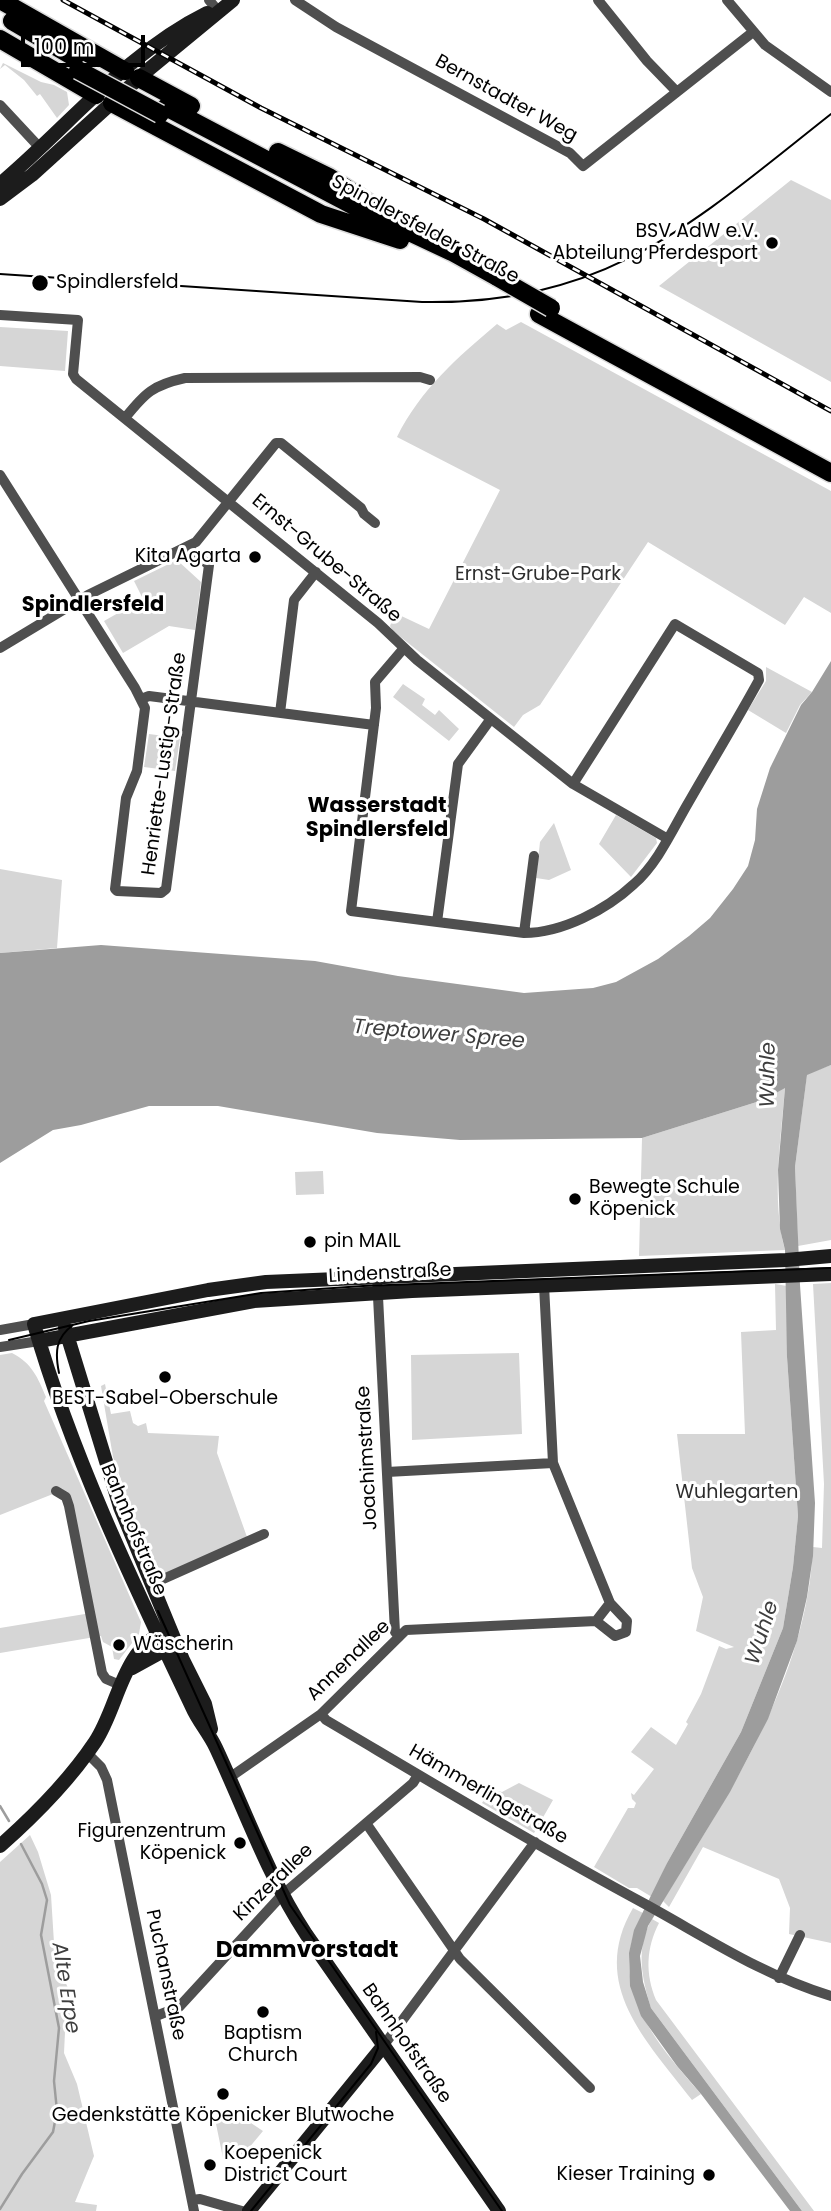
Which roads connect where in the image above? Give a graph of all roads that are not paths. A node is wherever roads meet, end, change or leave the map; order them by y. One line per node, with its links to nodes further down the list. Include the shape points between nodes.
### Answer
1 (0, 0): 12 (highway)
2 (233, 0): 6 (main road)
3 (295, 0): 13 (street, Bernstadter Weg, via 336,27 570,153 583,166)
4 (598, 0): 13 (street)
5 (727, 0): 9 (street)
6 (214, 6): 12 (main road, via 180,27)
7 (0, 14): 11 (highway, Spindlersfelder Straße)
8 (0, 25): 11 (highway, Spindlersfelder Straße)
9 (753, 32): 13 (street, Bernstadter Weg); 14 (street, via 774,53)
10 (0, 39): 15 (highway)
11 (81, 67): 19 (highway, Spindlersfelder Straße, bridge)
12 (132, 75): 15 (main road); 19 (highway, via 329,177 374,206)
13 (677, 92)
14 (831, 92)
15 (104, 99): 17 (main road, via 78,111); 18 (main road); 19 (highway, via 321,214)
16 (0, 105): 17 (street)
17 (41, 149): 18 (main road)
18 (3, 190)
19 (403, 235): 20 (highway, Spindlersfelder Straße, bridge)
20 (545, 311): 24 (highway, Spindlersfelder Straße); 25 (highway, Spindlersfelder Straße)
21 (0, 315): 23 (street, Ernst-Grube-Straße, via 78,320 76,379)
22 (430, 380): 23 (street, via 185,378 149,391)
23 (125, 418): 27 (street, Ernst-Grube-Straße)
24 (831, 460)
25 (831, 473)
26 (0, 475): 31 (street)
27 (228, 500): 28 (street, via 273,446 281,443); 29 (street); 30 (street, Ernst-Grube-Straße)
28 (375, 523)
29 (188, 548): 31 (street); 35 (street, Henriette-Lustig-Straße, via 209,565)
30 (316, 572): 33 (street, Ernst-Grube-Straße); 36 (street, via 294,600)
31 (79, 600): 32 (street); 34 (street)
32 (0, 648)
33 (404, 648): 37 (street, Ernst-Grube-Straße); 38 (street, via 375,682)
34 (141, 699): 35 (street); 35 (street, Henriette-Lustig-Straße, via 145,708 137,771 126,794 117,891 161,893 166,889)
35 (191, 702): 36 (street)
36 (280, 713): 38 (street)
37 (491, 720): 39 (street, Ernst-Grube-Straße); 42 (street, via 458,764)
38 (374, 725): 42 (street, via 351,911)
39 (573, 784): 40 (street, Ernst-Grube-Straße); 40 (street, via 675,624 758,673 759,680)
40 (668, 839): 43 (street, via 635,884 610,902 553,930)
41 (534, 856): 43 (street)
42 (437, 922): 43 (street)
43 (524, 933)
44 (831, 1256): 46 (main road, Lindenstraße)
45 (831, 1274): 47 (main road, Lindenstraße)
46 (377, 1277): 48 (street, Joachimstraße); 49 (main road, Lindenstraße, via 231,1286)
47 (544, 1285): 48 (main road, Lindenstraße); 55 (street)
48 (377, 1294): 52 (main road, Lindenstraße, via 254,1301); 56 (street, Joachimstraße)
49 (61, 1318): 50 (main road, Lindenstraße); 52 (main road, Bahnhofstraße)
50 (34, 1324): 51 (street, Lindenstraße); 53 (main road, Bahnhofstraße)
51 (0, 1329)
52 (67, 1335): 53 (main road, Lindenstraße); 59 (main road, Bahnhofstraße, via 120,1507)
53 (39, 1341): 54 (street, Lindenstraße); 62 (main road, Bahnhofstraße, via 121,1553)
54 (0, 1347)
55 (553, 1463): 56 (street); 60 (street)
56 (387, 1472): 63 (street, Joachimstraße, via 395,1632)
57 (56, 1491): 66 (street, via 66,1497 69,1506 102,1673)
58 (264, 1534): 59 (street)
59 (152, 1584): 62 (main road, Bahnhofstraße)
60 (610, 1603): 61 (street); 61 (street, via 627,1621 626,1632 615,1636)
61 (596, 1620): 63 (street, Annenallee, via 407,1630)
62 (164, 1632): 64 (main road, Bahnhofstraße); 65 (main road, via 148,1642)
63 (399, 1637): 67 (street, Annenallee)
64 (171, 1646): 65 (main road); 70 (main road, Bahnhofstraße, via 205,1704)
65 (127, 1671): 66 (main road)
66 (120, 1685): 68 (main road, via 103,1730)
67 (321, 1714): 69 (street, Hämmerlingstraße); 70 (street, Annenallee)
68 (87, 1753): 73 (main road, via 46,1803); 79 (street, Puchanstraße, via 107,1780)
69 (418, 1774): 71 (street, Kinzerallee); 72 (street, Hämmerlingstraße)
70 (229, 1777): 74 (main road, Bahnhofstraße)
71 (366, 1823): 74 (street, Kinzerallee); 76 (street)
72 (535, 1843): 76 (street); 77 (street, Hämmerlingstraße)
73 (0, 1846)
74 (282, 1895): 79 (street, Kinzerallee, via 179,2007); 80 (main road, Bahnhofstraße)
75 (800, 1935): 77 (street)
76 (453, 1951): 80 (street); 81 (street)
77 (779, 1978): 78 (street)
78 (831, 1996)
79 (156, 2016): 82 (street, Puchanstraße)
80 (384, 2045): 84 (main road); 85 (main road, Bahnhofstraße)
81 (590, 2088)
82 (193, 2206): 83 (street, via 200,2199)
83 (242, 2211)
84 (249, 2211)
85 (499, 2211)

